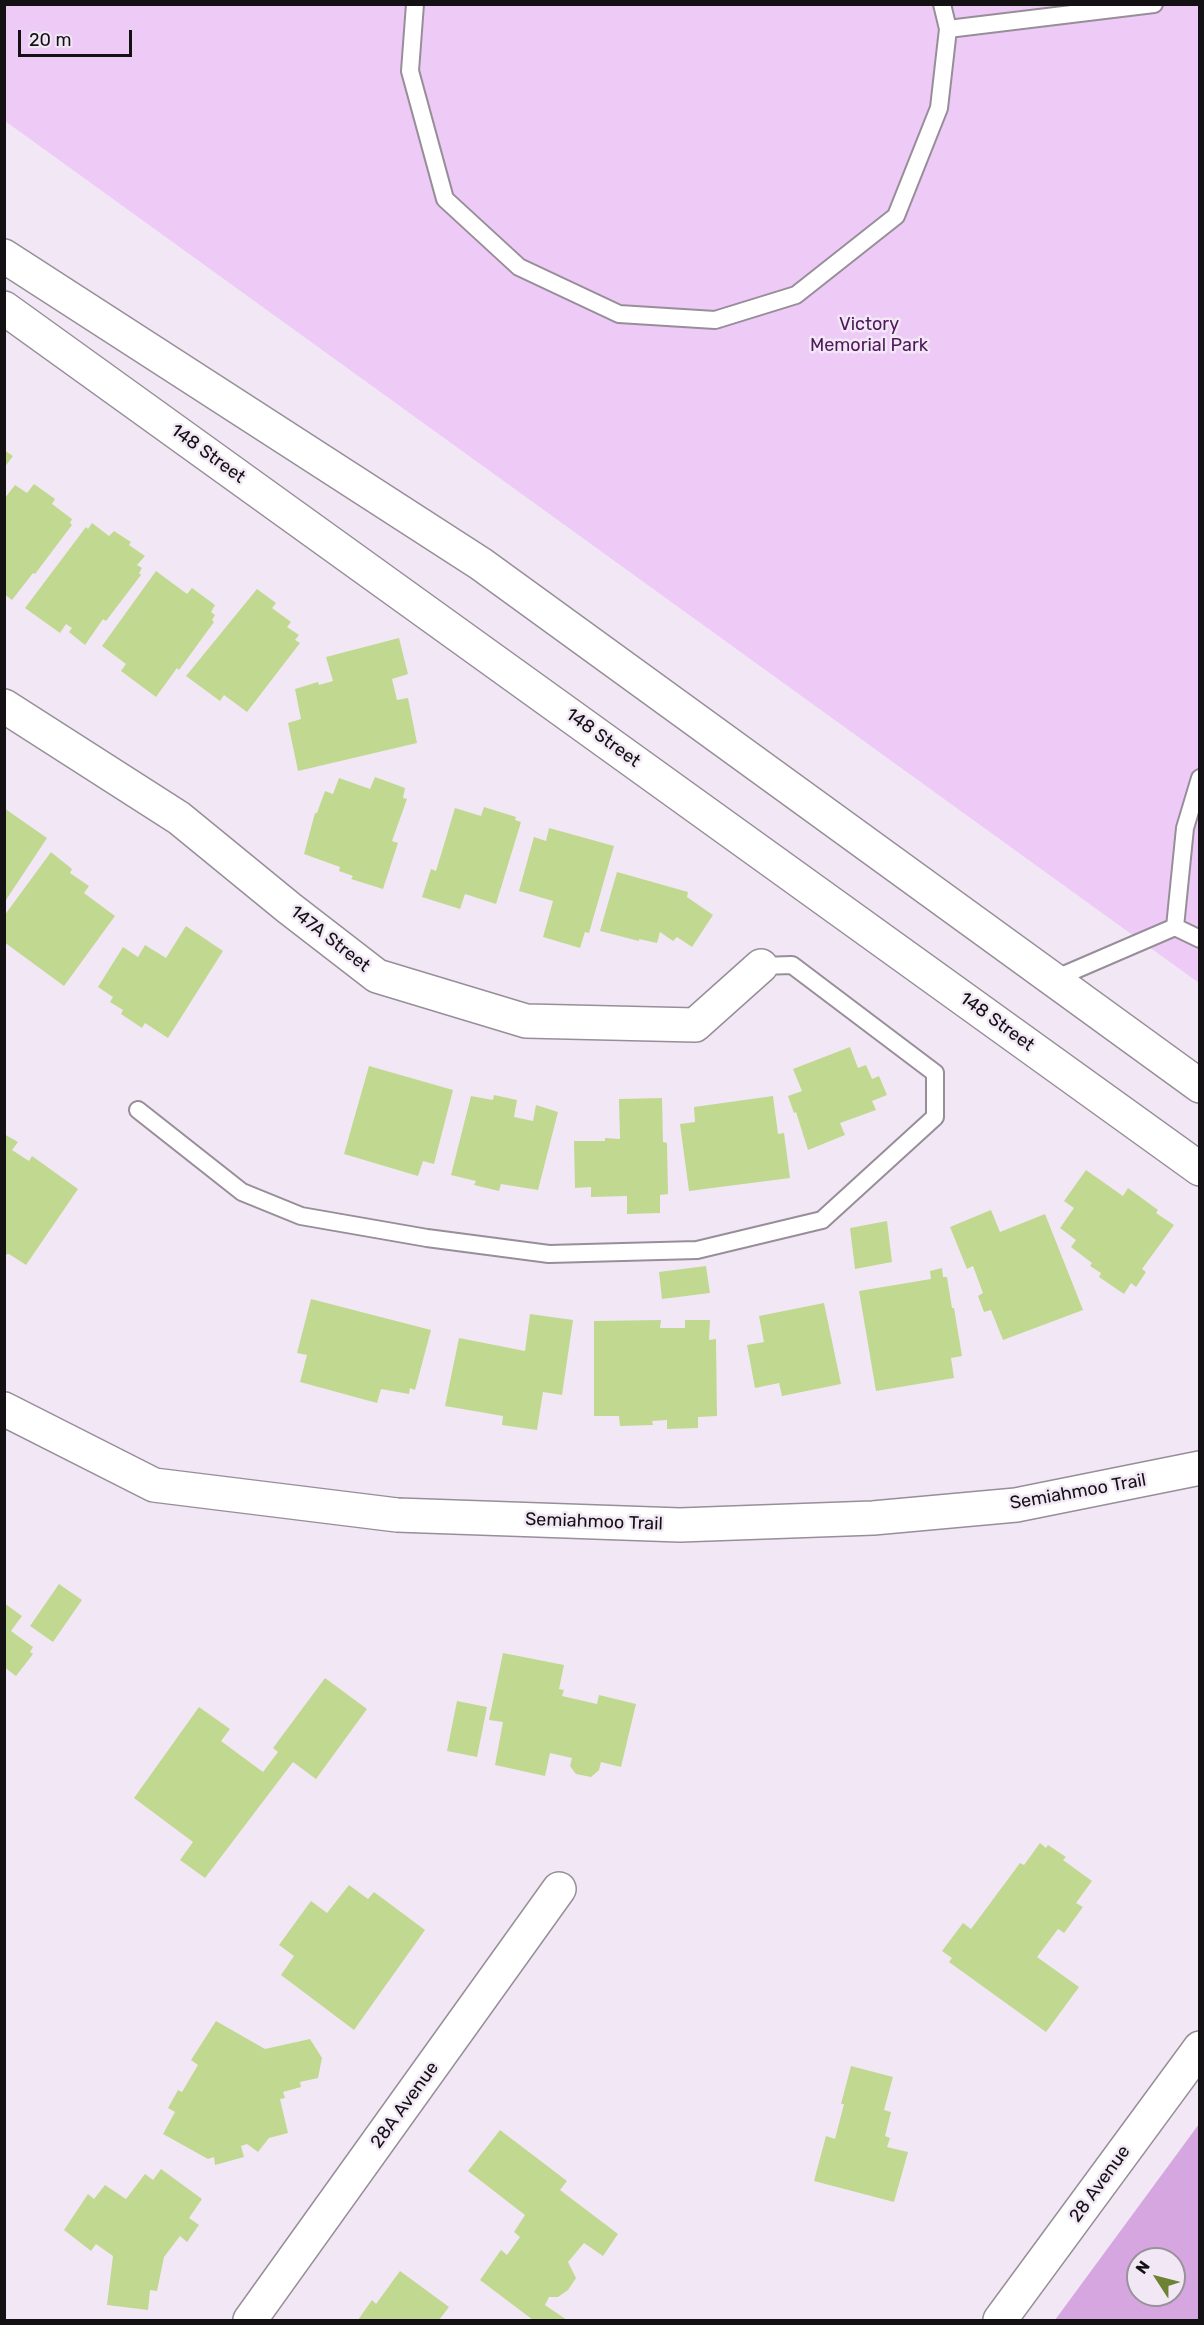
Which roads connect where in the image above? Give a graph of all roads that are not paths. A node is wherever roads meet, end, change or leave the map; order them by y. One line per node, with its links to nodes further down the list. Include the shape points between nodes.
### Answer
1 (415, 4): 4 (lane, via 410,71 445,199 519,267 619,314 715,320 796,295 896,216 939,108)
2 (942, 4): 4 (lane)
3 (1154, 4): 4 (lane)
4 (948, 29)
5 (4, 256): 12 (street, via 481,564)
6 (4, 308): 15 (street, 148 Street)
7 (4, 706): 11 (street, 147A Street, via 179,818 377,976 526,1021 695,1025)
8 (1200, 778): 9 (lane, via 1185,828)
9 (1175, 927): 10 (lane); 12 (lane)
10 (1200, 939)
11 (761, 966): 14 (lane, via 792,965 935,1073 935,1117 822,1220 697,1250 549,1254 302,1216 242,1192)
12 (1052, 980): 13 (street)
13 (1200, 1086)
14 (138, 1110)
15 (1200, 1169)
16 (4, 1409): 17 (street, Semiahmoo Trail, via 154,1485 397,1515 680,1525 873,1518 1016,1505)
17 (1200, 1468)
18 (559, 1889): 20 (street, 28A Avenue)
19 (1200, 2048): 21 (street, 28 Avenue)
20 (250, 2320)
21 (1000, 2320)

